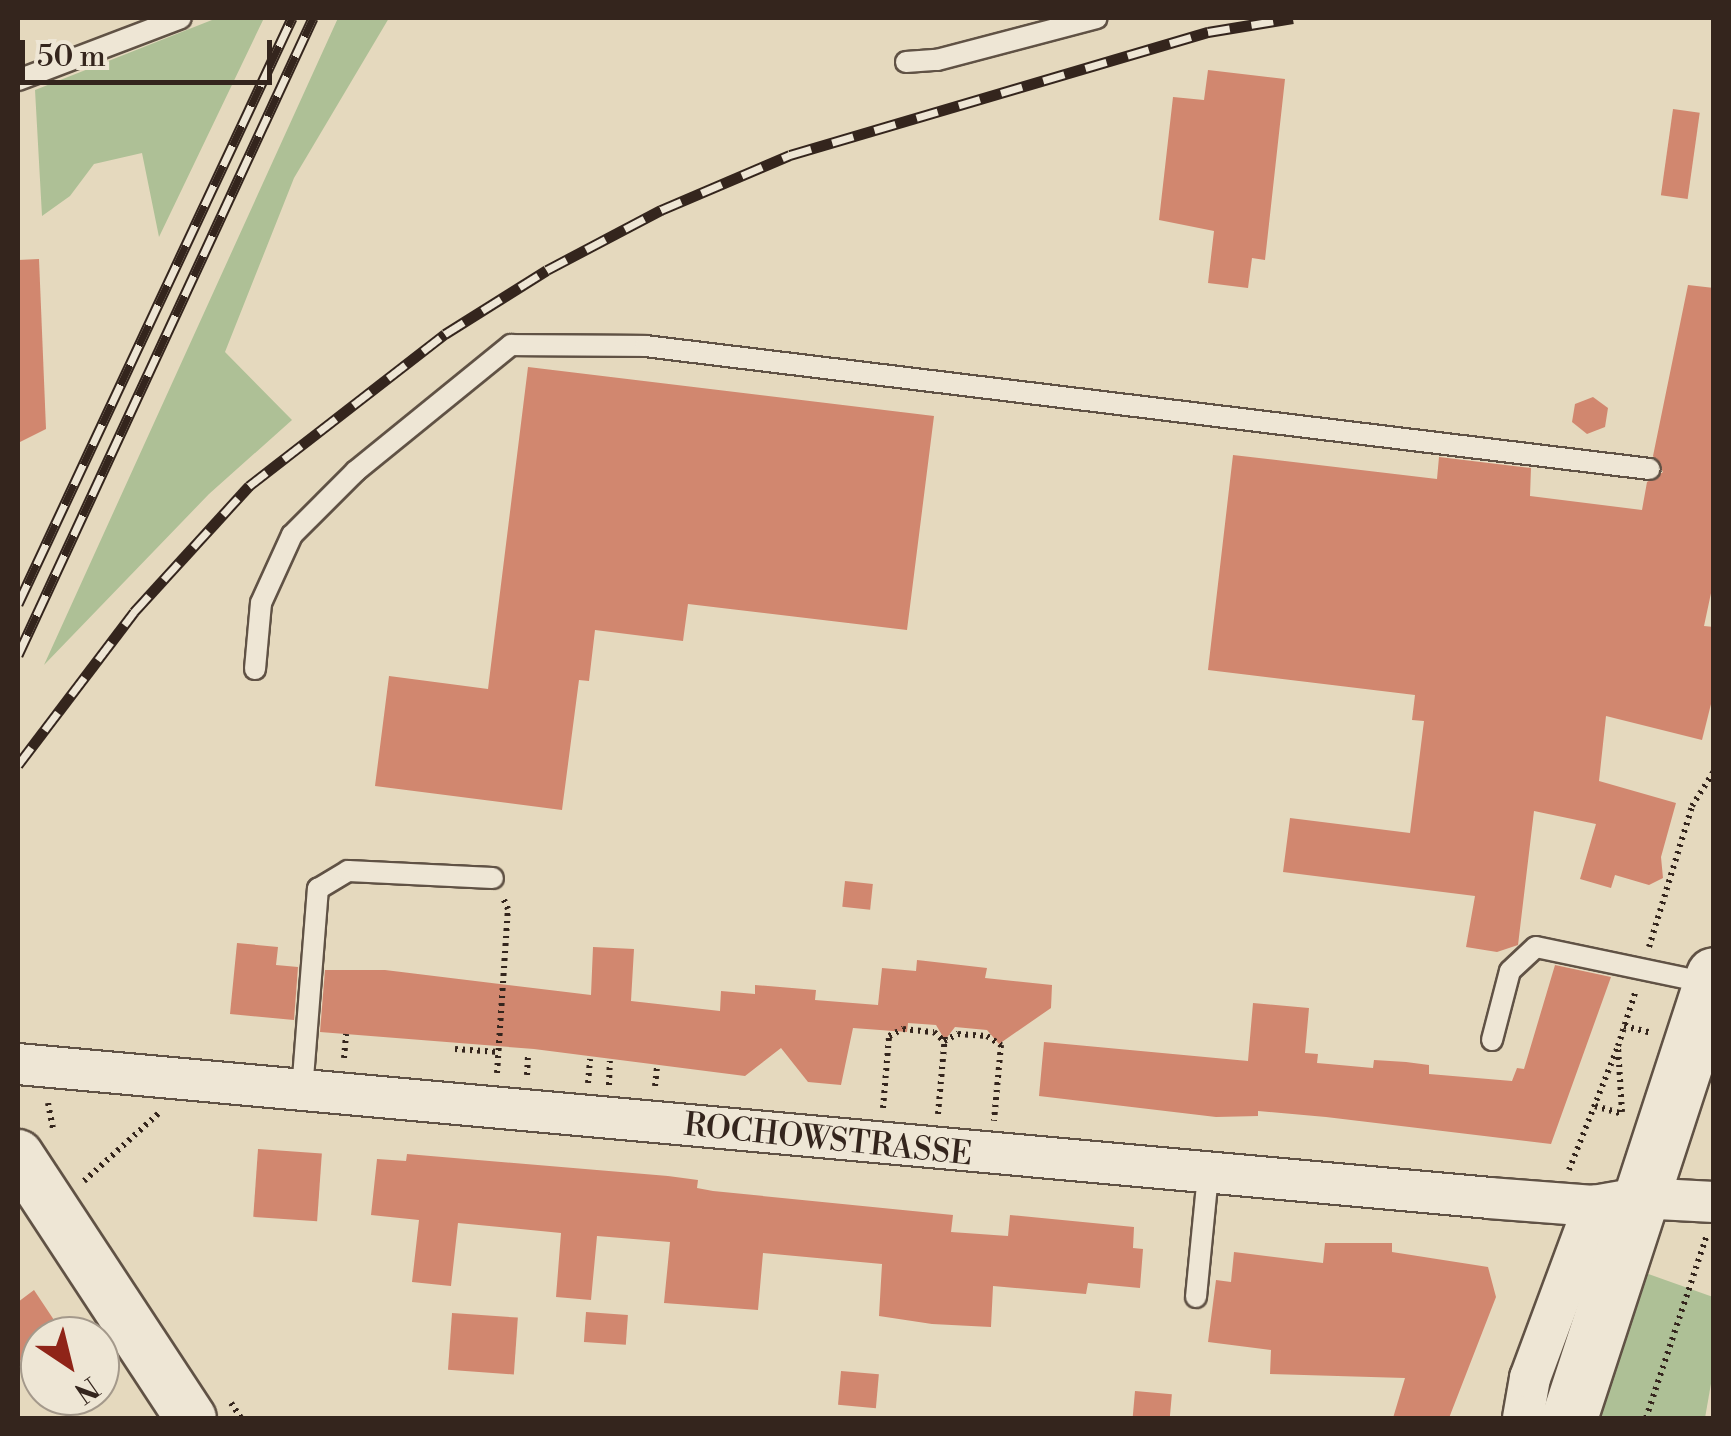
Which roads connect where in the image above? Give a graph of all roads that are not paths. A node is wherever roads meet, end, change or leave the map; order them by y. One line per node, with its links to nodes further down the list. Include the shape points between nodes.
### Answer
1 (181, 18): 4 (lane)
2 (1097, 18): 3 (lane, via 938,60)
3 (906, 62)
4 (18, 80)
5 (1650, 469): 6 (lane, via 644,346 510,345 356,472 292,535 260,603)
6 (255, 669)
7 (494, 878): 11 (lane, via 348,871 318,889)
8 (1712, 979): 9 (lane, via 1536,947 1510,972); 14 (main road)
9 (1492, 1040)
10 (32, 1065): 11 (street, ROCHOWSTRASSE)
11 (302, 1090): 13 (street, ROCHOWSTRASSE)
12 (37, 1145): 17 (street)
13 (1208, 1175): 14 (street, ROCHOWSTRASSE); 16 (lane)
14 (1616, 1202): 15 (street, ROCHOWSTRASSE); 18 (street, via 1530,1378); 19 (main road)
15 (1714, 1202)
16 (1196, 1297)
17 (206, 1405)
18 (1522, 1418)
19 (1569, 1418)

